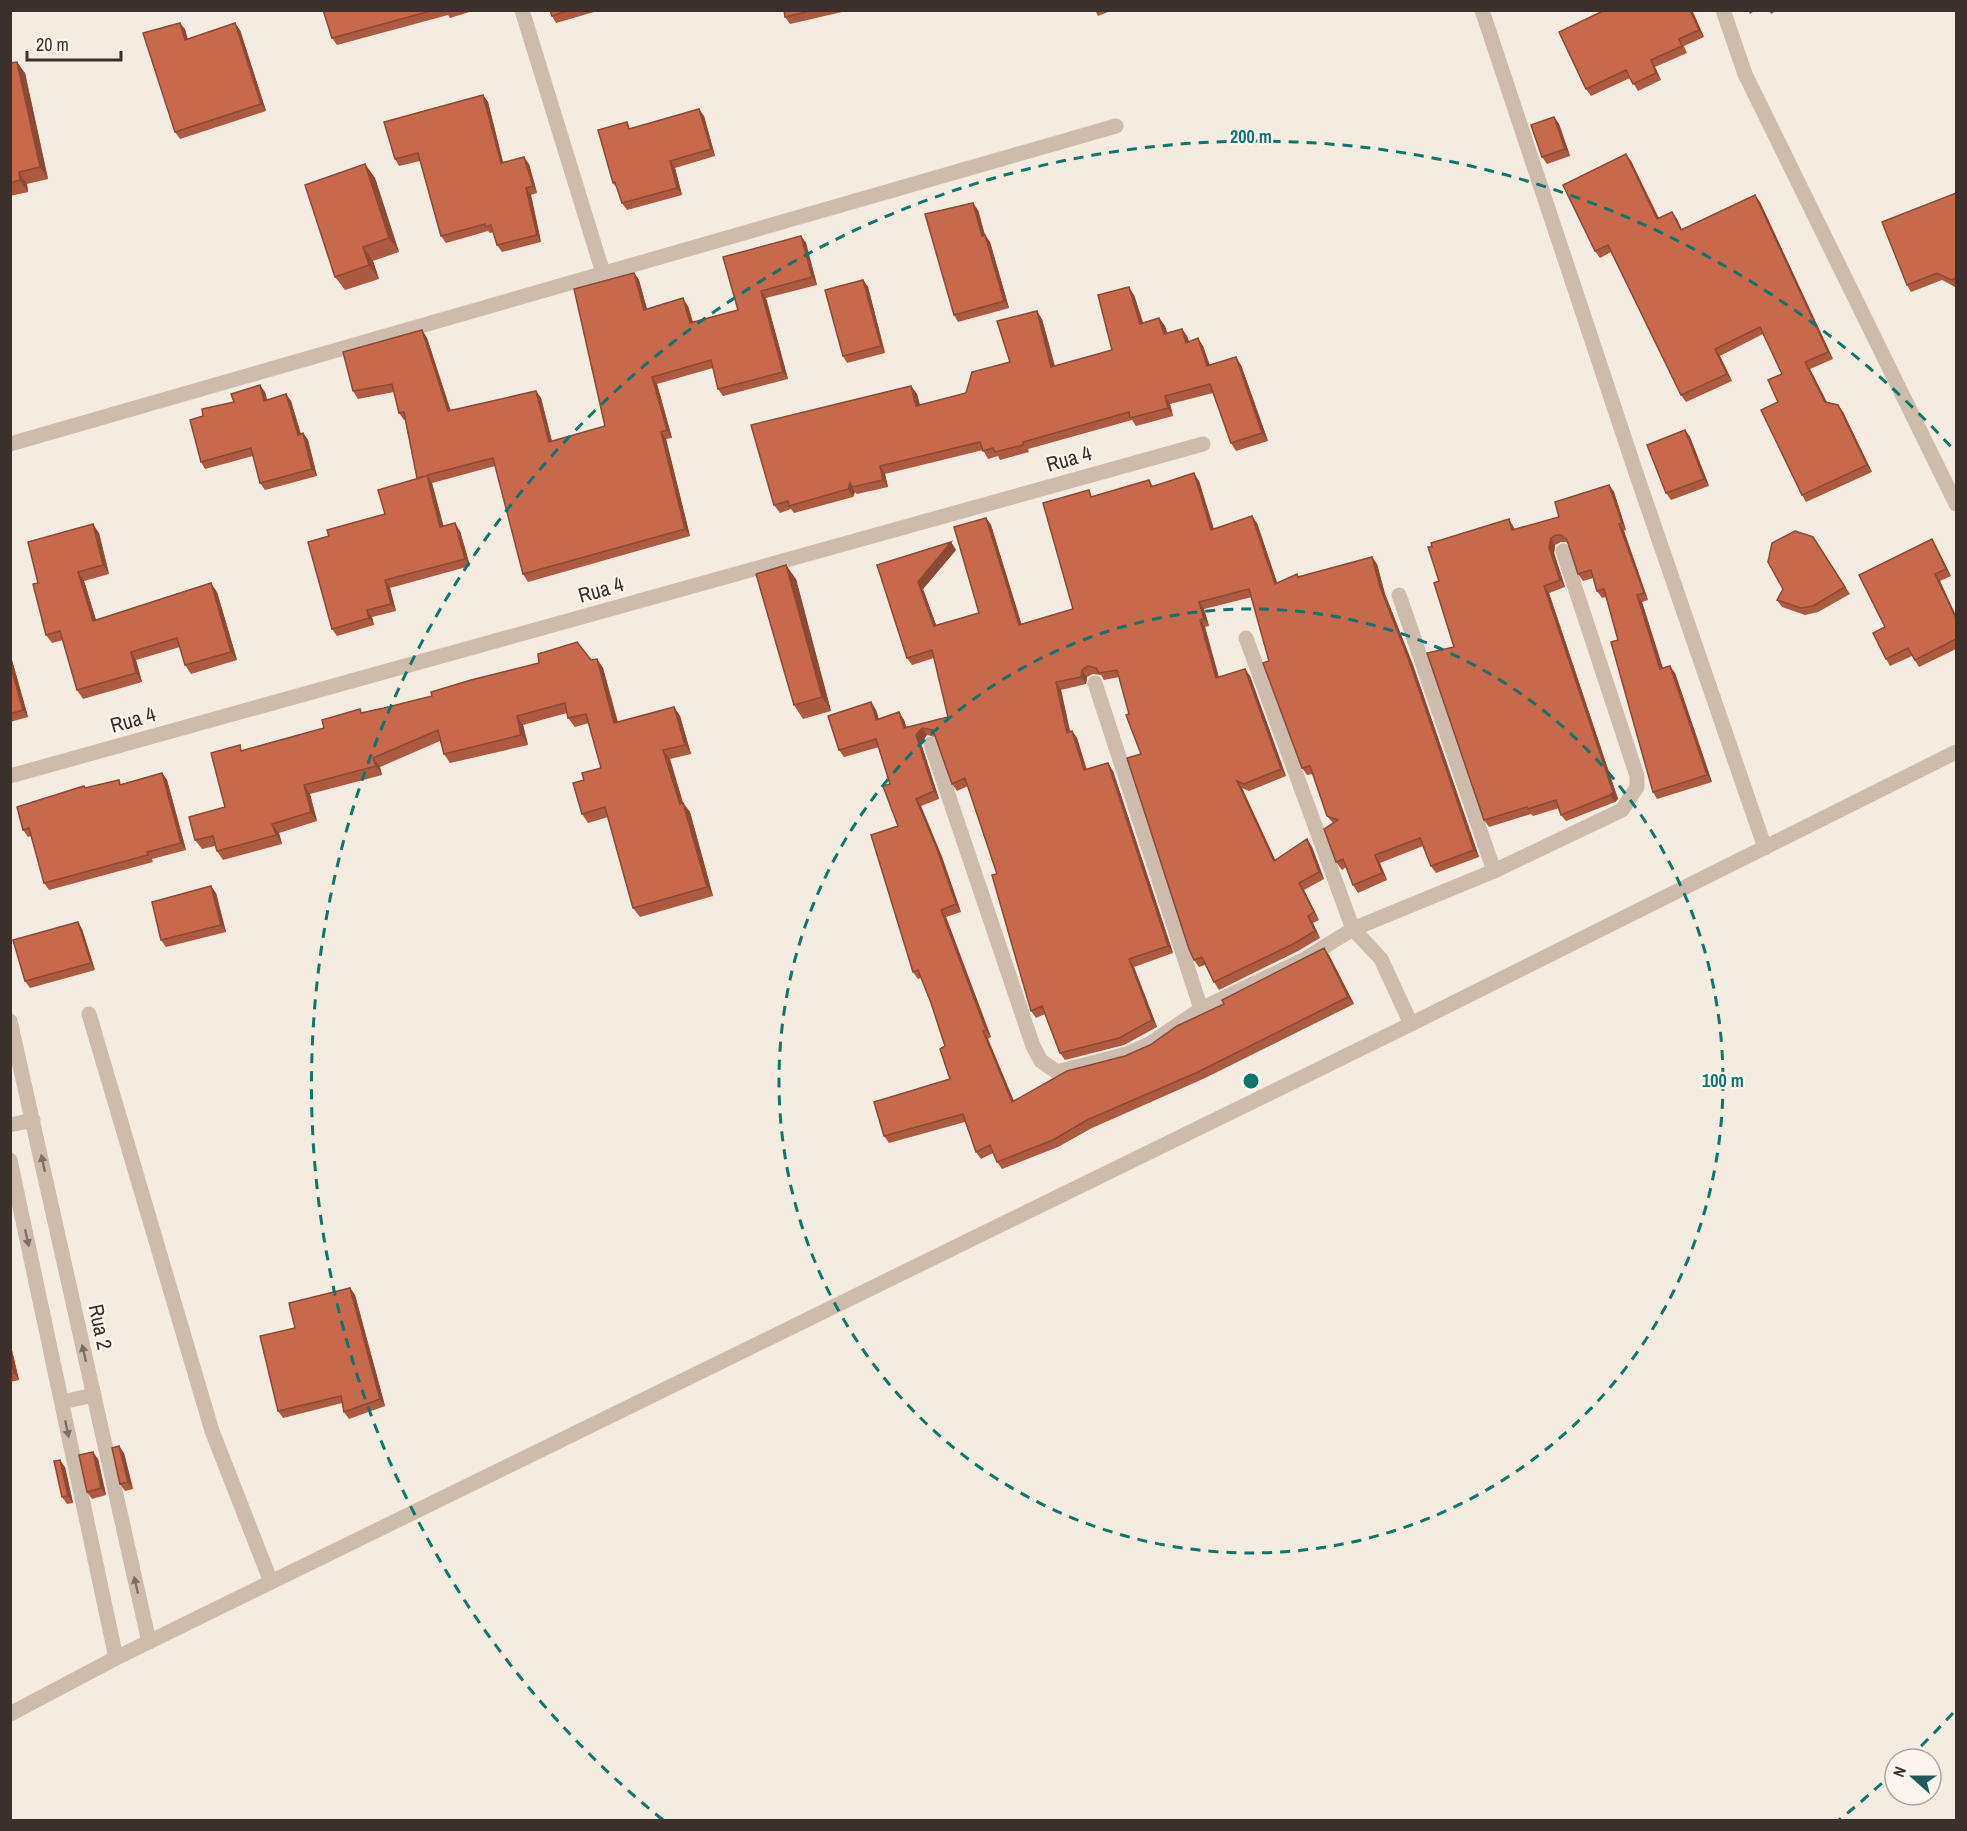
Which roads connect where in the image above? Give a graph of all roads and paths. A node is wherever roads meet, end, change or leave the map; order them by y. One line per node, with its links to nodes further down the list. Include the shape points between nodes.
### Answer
1 (522, 10): 5 (street)
2 (1482, 10): 16 (street)
3 (1723, 10): 8 (street, via 1750,84)
4 (1116, 126): 5 (street)
5 (603, 273): 6 (street)
6 (10, 444)
7 (1203, 444): 15 (street, Rua 4)
8 (1956, 504)
9 (1563, 551): 17 (street, via 1631,752 1637,787 1622,810)
10 (1399, 596): 17 (street)
11 (1246, 638): 18 (street)
12 (1095, 683): 19 (street)
13 (931, 744): 19 (street, via 1041,1061 1057,1072 1127,1054)
14 (1956, 752): 16 (street)
15 (10, 776)
16 (1765, 848): 22 (street)
17 (1494, 871): 18 (street)
18 (1353, 929): 19 (street, via 1303,960); 22 (street, via 1381,959)
19 (1201, 1010)
20 (89, 1014): 28 (street, via 212,1431)
21 (10, 1021): 23 (street, Rua 2)
22 (1412, 1024): 28 (street)
23 (33, 1120): 24 (street); 26 (street, Rua 2, one-way to 23)
24 (10, 1125)
25 (10, 1160): 27 (street, one-way to 27)
26 (93, 1395): 27 (street); 29 (street, Rua 2, one-way to 26)
27 (62, 1402): 30 (street, one-way to 30)
28 (271, 1582): 29 (street)
29 (149, 1642): 30 (street)
30 (116, 1658): 31 (street)
31 (10, 1714)

